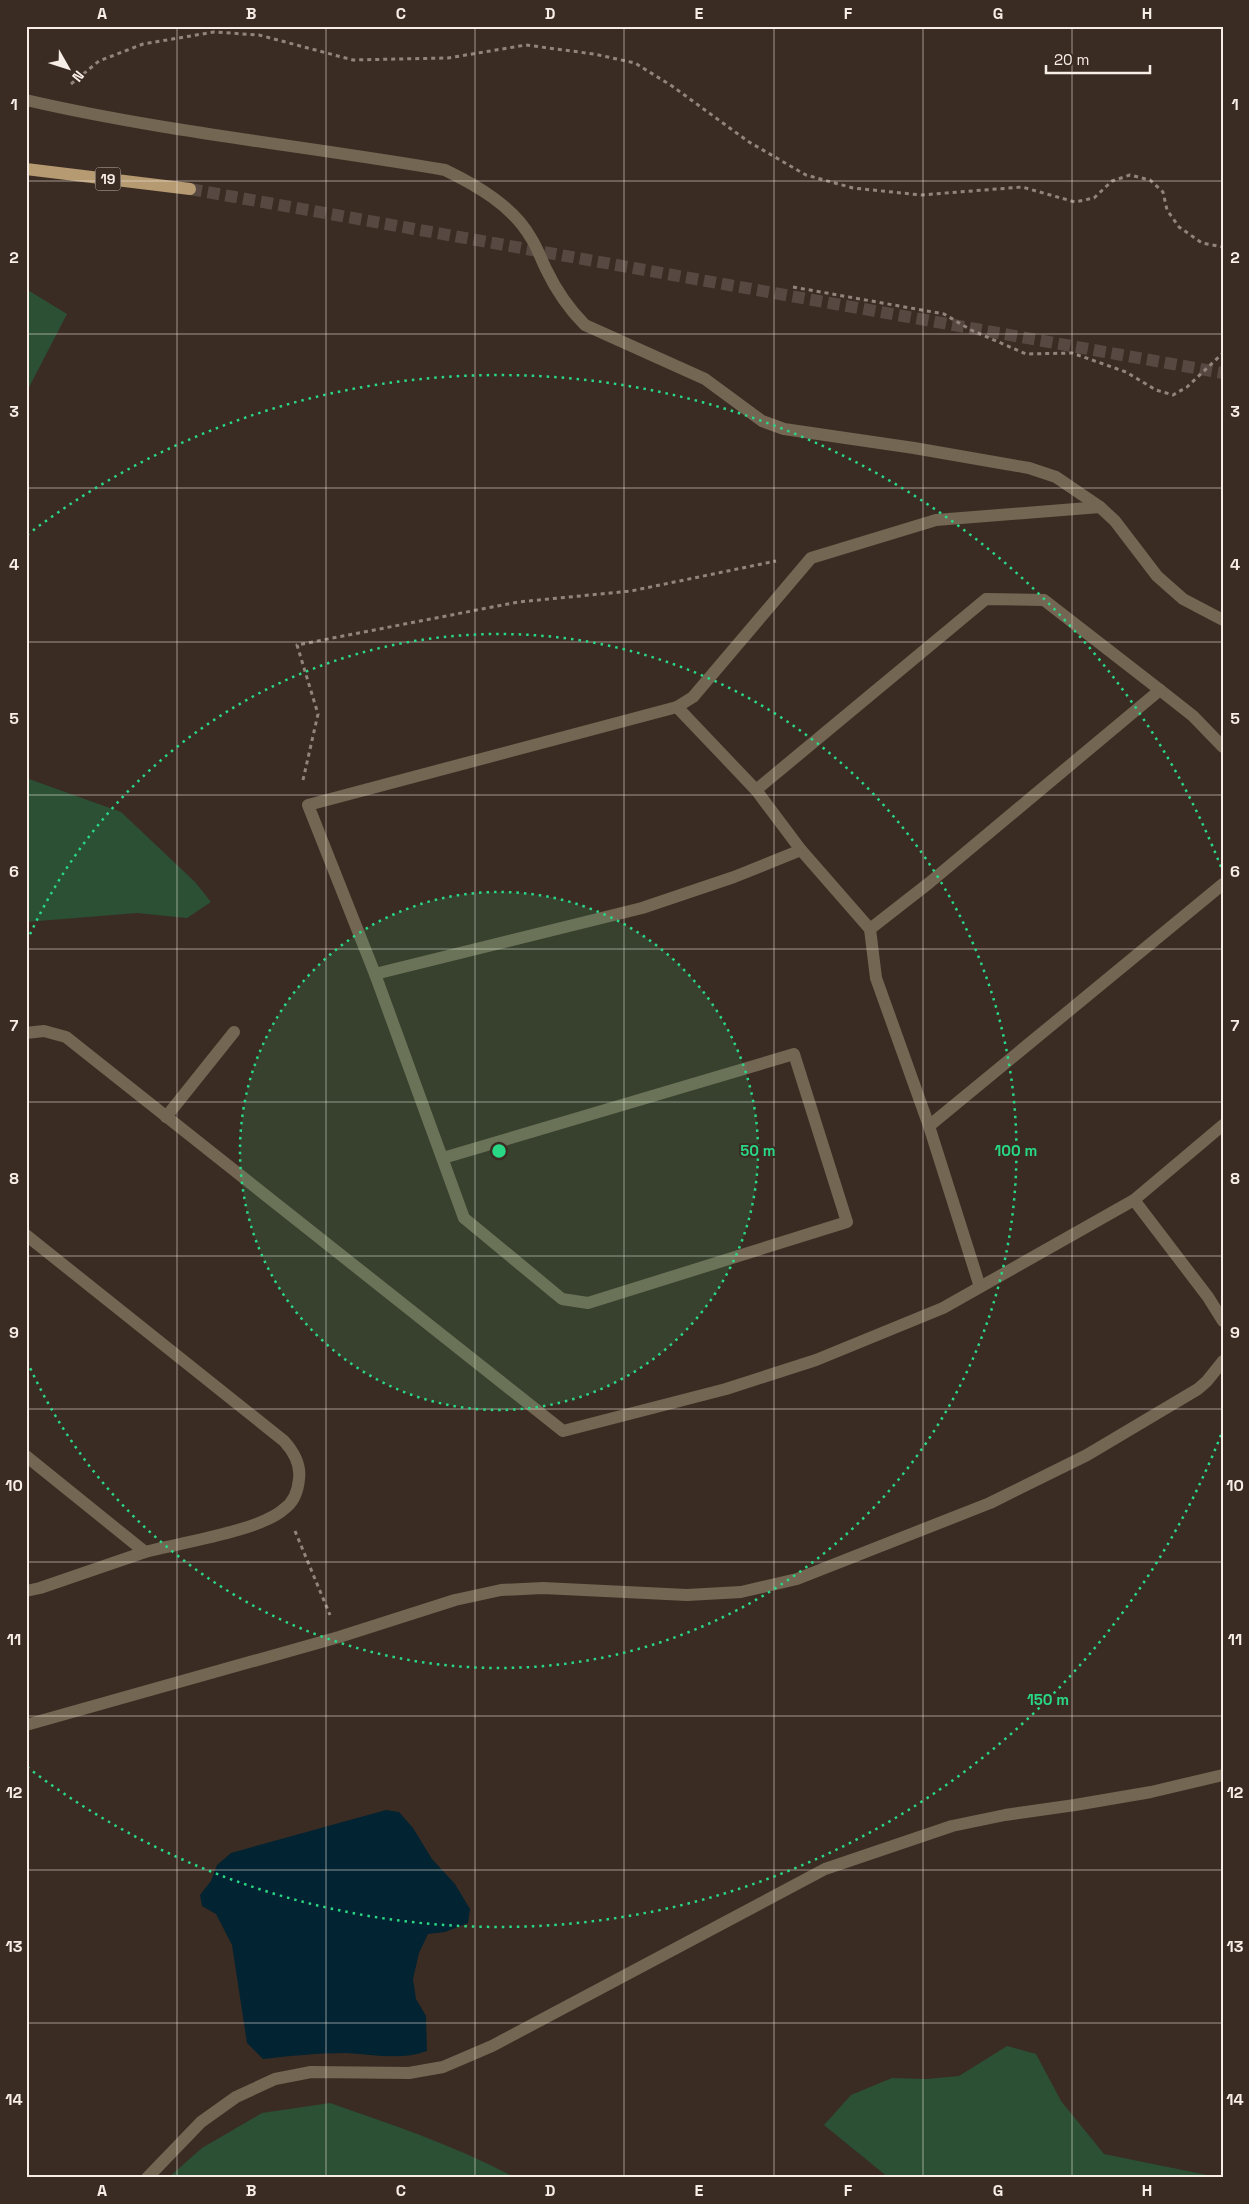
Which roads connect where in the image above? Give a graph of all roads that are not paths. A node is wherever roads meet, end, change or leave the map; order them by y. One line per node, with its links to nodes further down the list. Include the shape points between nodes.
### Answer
1 (26, 100): 4 (street, via 258,142 445,170 482,191 515,218 531,237 570,310 585,325 705,379 762,422 784,429 1029,468 1056,477)
2 (26, 169): 3 (main road, 19)
3 (190, 189)
4 (1100, 507): 5 (street, via 1116,521 1157,576 1183,599); 7 (street, via 936,520 811,558 694,697)
5 (1223, 620)
6 (1160, 690): 8 (street, via 1193,716); 9 (street, via 1044,600 986,599); 12 (street)
7 (677, 707): 9 (street); 13 (street, via 308,805)
8 (1223, 747)
9 (756, 790): 10 (street)
10 (801, 850): 12 (street); 13 (street, via 642,908)
11 (1223, 884): 18 (street)
12 (870, 929): 18 (street, via 876,978)
13 (375, 974): 19 (street)
14 (234, 1032): 16 (street)
15 (26, 1033): 16 (street, via 44,1031 66,1037)
16 (166, 1117): 22 (street, via 563,1430 726,1389 816,1360 943,1308)
17 (1223, 1125): 20 (street)
18 (929, 1126): 22 (street)
19 (443, 1158): 19 (street, via 464,1218 562,1299 588,1303 847,1222 794,1054)
20 (1134, 1200): 22 (street); 23 (street)
21 (26, 1235): 26 (street, via 289,1447 297,1460 300,1475 295,1496 273,1517)
22 (980, 1287)
23 (1223, 1321)
24 (1223, 1361): 28 (street, via 1198,1389 1086,1455 990,1503 797,1579 742,1592 687,1595 543,1588 501,1590 455,1600)
25 (26, 1456): 26 (street)
26 (145, 1552): 27 (street)
27 (26, 1591)
28 (26, 1725)
29 (1223, 1775): 30 (street, via 1152,1792 952,1826 825,1869 501,2042 443,2067 409,2073 311,2072 275,2079 236,2097 200,2122)
30 (147, 2178)

